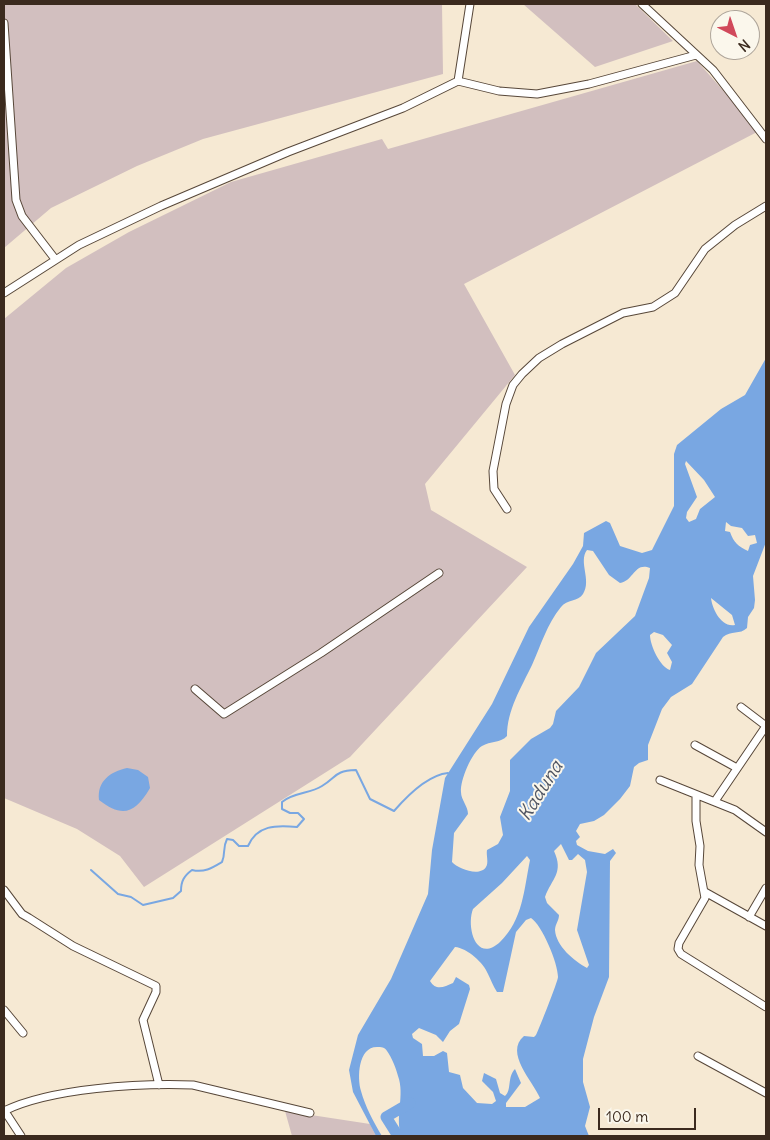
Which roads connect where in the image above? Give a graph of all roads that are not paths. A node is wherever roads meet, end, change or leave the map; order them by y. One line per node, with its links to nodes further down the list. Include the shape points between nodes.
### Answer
1 (470, 4): 5 (street)
2 (642, 4): 4 (street)
3 (4, 23): 8 (street, via 16,200 22,216)
4 (696, 55): 5 (street, via 589,84 537,94 499,91); 6 (street, via 713,70)
5 (458, 81): 8 (street, via 403,108 161,206)
6 (766, 139)
7 (766, 206): 10 (street, via 705,249 675,293 652,307 623,313 562,344 538,358 522,374 513,385 506,404 493,470 494,489)
8 (55, 259): 9 (street)
9 (4, 293)
10 (507, 509)
11 (439, 573): 12 (street, via 224,714)
12 (195, 689)
13 (741, 707): 14 (street)
14 (766, 726): 16 (street)
15 (695, 745): 16 (street)
16 (737, 768): 19 (street)
17 (660, 780): 18 (street)
18 (696, 796): 19 (street); 23 (street, via 699,865)
19 (715, 801): 20 (street, via 735,810)
20 (766, 832)
21 (766, 888): 24 (street)
22 (4, 890): 30 (street, via 22,914 73,946 156,986 143,1020)
23 (705, 892): 24 (street); 26 (street, via 705,898 678,949)
24 (749, 917): 25 (street)
25 (766, 926)
26 (766, 1008)
27 (4, 1010): 28 (street)
28 (23, 1033)
29 (698, 1056): 31 (street)
30 (159, 1085): 32 (street, via 39,1098); 33 (street, via 193,1085)
31 (766, 1093)
32 (4, 1111): 34 (street)
33 (310, 1113)
34 (21, 1136)

